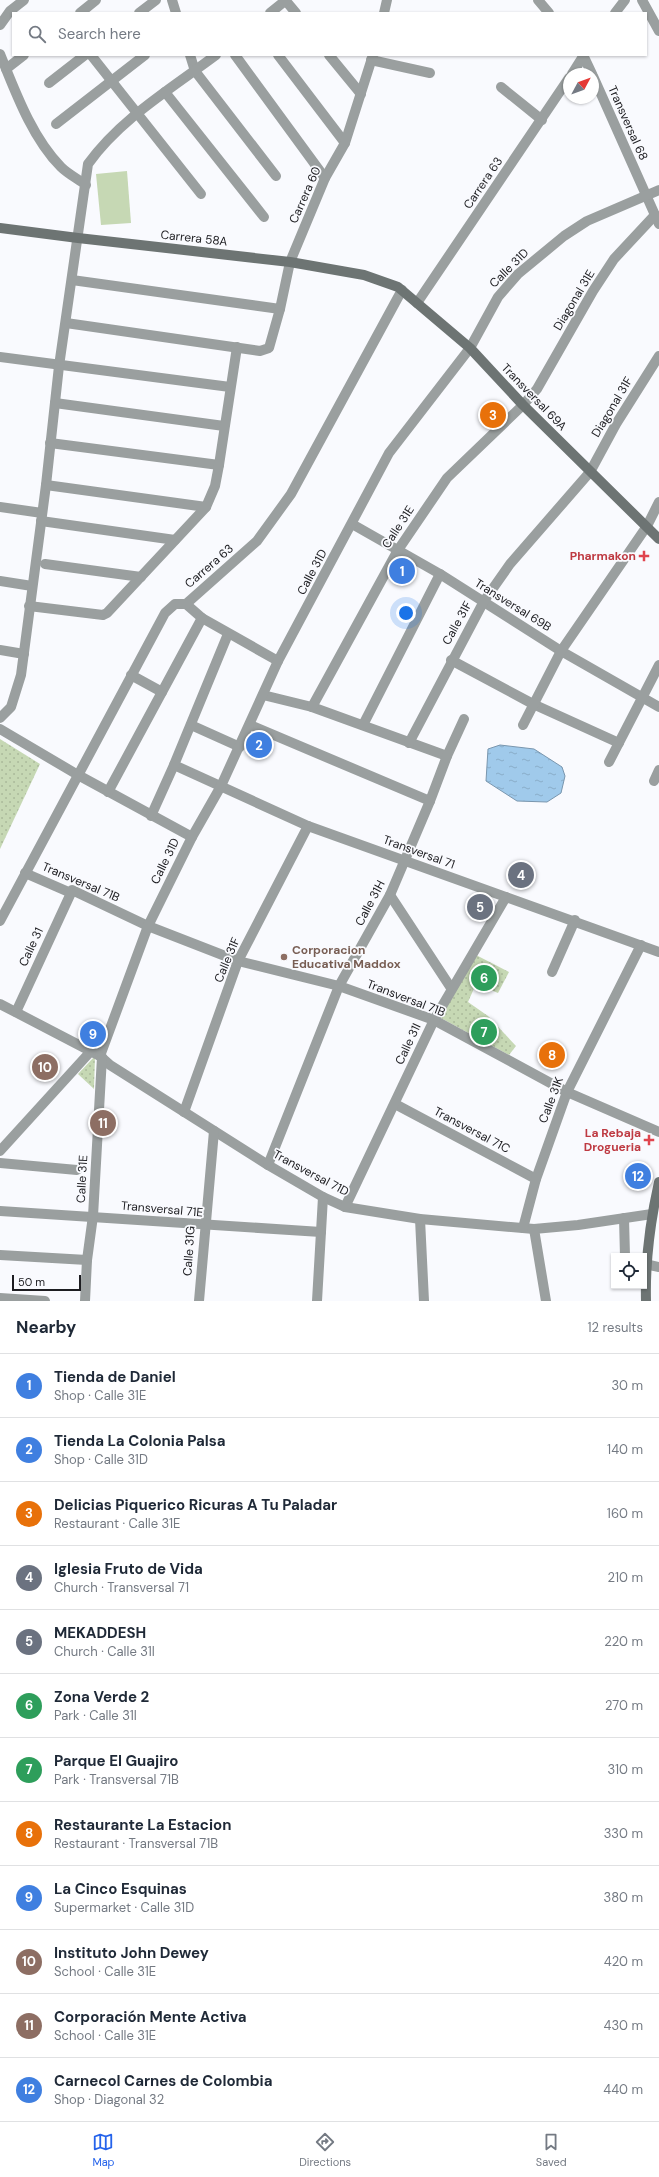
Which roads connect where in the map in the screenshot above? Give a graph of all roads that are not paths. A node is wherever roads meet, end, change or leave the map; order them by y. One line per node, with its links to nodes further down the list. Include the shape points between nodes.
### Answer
1 (24, 0): 18 (street, via 10,11)
2 (96, 0): 10 (street)
3 (156, 0): 11 (street)
4 (172, 0): 12 (street)
5 (286, 0): 13 (street); 14 (street)
6 (387, 0): 15 (street)
7 (538, 0): 16 (street)
8 (625, 0): 17 (street)
9 (642, 0): 19 (street)
10 (81, 12)
11 (140, 12)
12 (176, 12)
13 (271, 12)
14 (295, 12)
15 (384, 12)
16 (548, 12)
17 (616, 12)
18 (0, 25)
19 (659, 31)
20 (0, 54): 35 (street)
21 (23, 56): 35 (street)
22 (84, 56): 39 (street)
23 (92, 56): 38 (street)
24 (144, 56): 38 (street)
25 (190, 56): 36 (street)
26 (215, 56): 36 (street)
27 (235, 56): 50 (street)
28 (279, 56): 48 (street)
29 (330, 56): 44 (street)
30 (583, 56): 33 (street)
31 (584, 56): 34 (street, Transversal 68)
32 (372, 58): 37 (street); 44 (street, Carrera 60)
33 (576, 68)
34 (589, 68)
35 (6, 69): 51 (street, via 24,111 47,149 61,167)
36 (195, 71): 43 (street); 49 (street)
37 (430, 73)
38 (111, 81): 45 (street); 47 (street)
39 (49, 84)
40 (501, 87): 46 (street)
41 (563, 87): 46 (street, Carrera 63)
42 (599, 90): 54 (street, Transversal 68)
43 (166, 92): 45 (street); 55 (street)
44 (360, 94): 48 (street, Carrera 60)
45 (137, 115): 51 (street, via 103,143 88,164); 53 (street)
46 (542, 120): 63 (street, Carrera 63)
47 (56, 124)
48 (345, 143): 50 (street, Carrera 60)
49 (276, 176)
50 (325, 178): 59 (street, Carrera 60)
51 (86, 184): 58 (street)
52 (659, 190): 54 (street, Calle 31D)
53 (201, 194)
54 (647, 195): 56 (street, Transversal 68); 67 (street, Calle 31D, via 587,221 564,236 518,274 498,297)
55 (264, 217)
56 (657, 219): 73 (street, Diagonal 31E, via 614,259 537,389)
57 (0, 228): 58 (street, Carrera 58A)
58 (78, 238): 59 (street, Carrera 58A); 60 (street)
59 (290, 262): 61 (street, Carrera 58A); 64 (street, Carrera 60)
60 (72, 280): 64 (street); 65 (street)
61 (385, 281): 62 (street, Transversal 69A)
62 (402, 290): 63 (street, Transversal 69A); 94 (street, Carrera 63, via 291,494 257,541)
63 (417, 303): 67 (street, Transversal 69A)
64 (280, 309): 66 (street, Carrera 60, via 269,348 260,350)
65 (66, 323): 66 (street); 70 (street)
66 (237, 347): 71 (street)
67 (470, 348): 73 (street, Transversal 69A); 83 (street, Calle 31D, via 389,453)
68 (659, 356): 77 (street, Diagonal 31F, via 616,424)
69 (0, 357): 70 (street)
70 (59, 366): 71 (street); 72 (street)
71 (230, 387): 74 (street)
72 (55, 403): 74 (street); 75 (street)
73 (523, 405): 77 (street, Transversal 69A); 87 (street, Calle 31E, via 447,478)
74 (224, 426): 76 (street)
75 (50, 443): 76 (street); 78 (street)
76 (219, 465): 81 (street, via 215,486)
77 (590, 472): 84 (street, Transversal 69A); 93 (street, Calle 31F, via 510,564)
78 (46, 485): 81 (street); 82 (street)
79 (659, 502): 84 (street)
80 (0, 507): 82 (street)
81 (206, 507): 86 (street)
82 (42, 517): 86 (street); 92 (street)
83 (352, 524): 87 (street, Transversal 69B); 102 (street, Calle 31D)
84 (647, 526): 85 (street, Transversal 69A); 99 (street)
85 (659, 538)
86 (175, 540): 90 (street)
87 (398, 550): 89 (street, Transversal 69B); 109 (street, Calle 31E)
88 (45, 564): 90 (street)
89 (440, 574): 93 (street, Transversal 69B); 116 (street)
90 (141, 577): 95 (street, via 103,615)
91 (0, 582): 92 (street)
92 (32, 586): 95 (street)
93 (484, 601): 99 (street, Transversal 69B); 101 (street, Calle 31F)
94 (186, 604): 96 (street); 104 (street, Carrera 63, via 175,604 165,613)
95 (29, 606): 100 (street)
96 (202, 618): 97 (street); 105 (street)
97 (228, 634): 102 (street); 115 (street)
98 (0, 650): 100 (street)
99 (561, 651): 107 (street, Transversal 69B); 108 (street)
100 (24, 654): 111 (street, via 15,698 11,707)
101 (451, 660): 108 (street); 118 (street, Calle 31F)
102 (278, 662): 106 (street, Calle 31D)
103 (659, 665): 107 (street)
104 (131, 675): 105 (street); 125 (street, Carrera 63)
105 (162, 692): 128 (street)
106 (263, 695): 109 (street); 113 (street, Calle 31D)
107 (642, 697): 110 (street, Transversal 69B); 119 (street)
108 (533, 704): 114 (street); 119 (street)
109 (312, 707): 116 (street)
110 (659, 707)
111 (0, 718)
112 (464, 718): 121 (street, Calle 31H)
113 (250, 725): 120 (street, Calle 31D); 129 (street)
114 (523, 725)
115 (191, 726): 120 (street); 123 (street)
116 (363, 726): 118 (street)
117 (0, 729): 125 (street)
118 (408, 743): 121 (street)
119 (619, 743): 122 (street)
120 (240, 747): 127 (street, Calle 31D)
121 (446, 756): 129 (street, Calle 31H)
122 (609, 762)
123 (174, 765): 127 (street, Transversal 71); 130 (street)
124 (659, 770): 126 (street)
125 (74, 773): 128 (street); 134 (street, Carrera 63)
126 (654, 781)
127 (221, 786): 131 (street, Transversal 71); 132 (street, Calle 31D)
128 (108, 792): 130 (street)
129 (430, 801): 133 (street, Calle 31H)
130 (151, 816): 132 (street)
131 (308, 826): 133 (street, Transversal 71); 143 (street, Calle 31F)
132 (192, 837): 140 (street, Calle 31D)
133 (405, 860): 136 (street, Calle 31H); 137 (street, Transversal 71)
134 (25, 873): 135 (street, Transversal 71B); 139 (street, Carrera 63)
135 (71, 894): 140 (street, Transversal 71B, via 72,890); 148 (street, Calle 31)
136 (390, 895): 145 (street, Calle 31H); 146 (street)
137 (506, 897): 138 (street, Transversal 71); 146 (street, Calle 31I)
138 (575, 920): 141 (street, Transversal 71); 144 (street)
139 (0, 921)
140 (148, 926): 143 (street, Transversal 71B); 150 (street, Calle 31D)
141 (641, 945): 142 (street, Transversal 71); 151 (street, Calle 31K)
142 (659, 952)
143 (238, 961): 145 (street, Transversal 71B); 153 (street, Calle 31F)
144 (552, 972)
145 (339, 986): 149 (street, Transversal 71B); 158 (street, Calle 31H)
146 (452, 988): 149 (street, Calle 31I)
147 (0, 1004): 148 (street, Transversal 71D)
148 (16, 1012): 150 (street, Transversal 71D)
149 (434, 1020): 151 (street, Transversal 71B); 152 (street, Calle 31I)
150 (98, 1055): 153 (street, Transversal 71D); 156 (street); 166 (street, Calle 31E)
151 (567, 1092): 155 (street, Transversal 71B); 160 (street, Calle 31K)
152 (395, 1104): 160 (street, Transversal 71C); 163 (street, Calle 31I)
153 (184, 1112): 154 (street, Transversal 71D)
154 (214, 1131): 158 (street, Transversal 71D); 169 (street, Calle 31G)
155 (659, 1132)
156 (0, 1151)
157 (0, 1163): 159 (street)
158 (268, 1165): 162 (street, Transversal 71D)
159 (76, 1170)
160 (536, 1179): 170 (street, Calle 31K)
161 (659, 1182): 165 (street)
162 (323, 1197): 163 (street, Transversal 71D); 171 (street)
163 (345, 1207): 168 (street, Transversal 71D)
164 (0, 1211): 166 (street, Transversal 71E)
165 (652, 1214): 167 (street, Transversal 71D); 173 (street)
166 (93, 1216): 169 (street, Transversal 71E); 175 (street, Calle 31E)
167 (624, 1218): 170 (street, Transversal 71D); 172 (street)
168 (420, 1219): 170 (street, Transversal 71D); 184 (street)
169 (204, 1226): 171 (street, Transversal 71E); 182 (street, Calle 31G)
170 (528, 1228): 185 (street, Calle 31K)
171 (321, 1232): 183 (street)
172 (626, 1253)
173 (647, 1253)
174 (0, 1255): 175 (street)
175 (87, 1260): 181 (street, Calle 31E)
176 (647, 1264): 177 (street)
177 (659, 1267)
178 (646, 1289): 186 (street)
179 (0, 1298): 180 (street)
180 (45, 1301)
181 (85, 1301)
182 (199, 1301)
183 (317, 1301)
184 (424, 1301)
185 (546, 1301)
186 (646, 1301)

